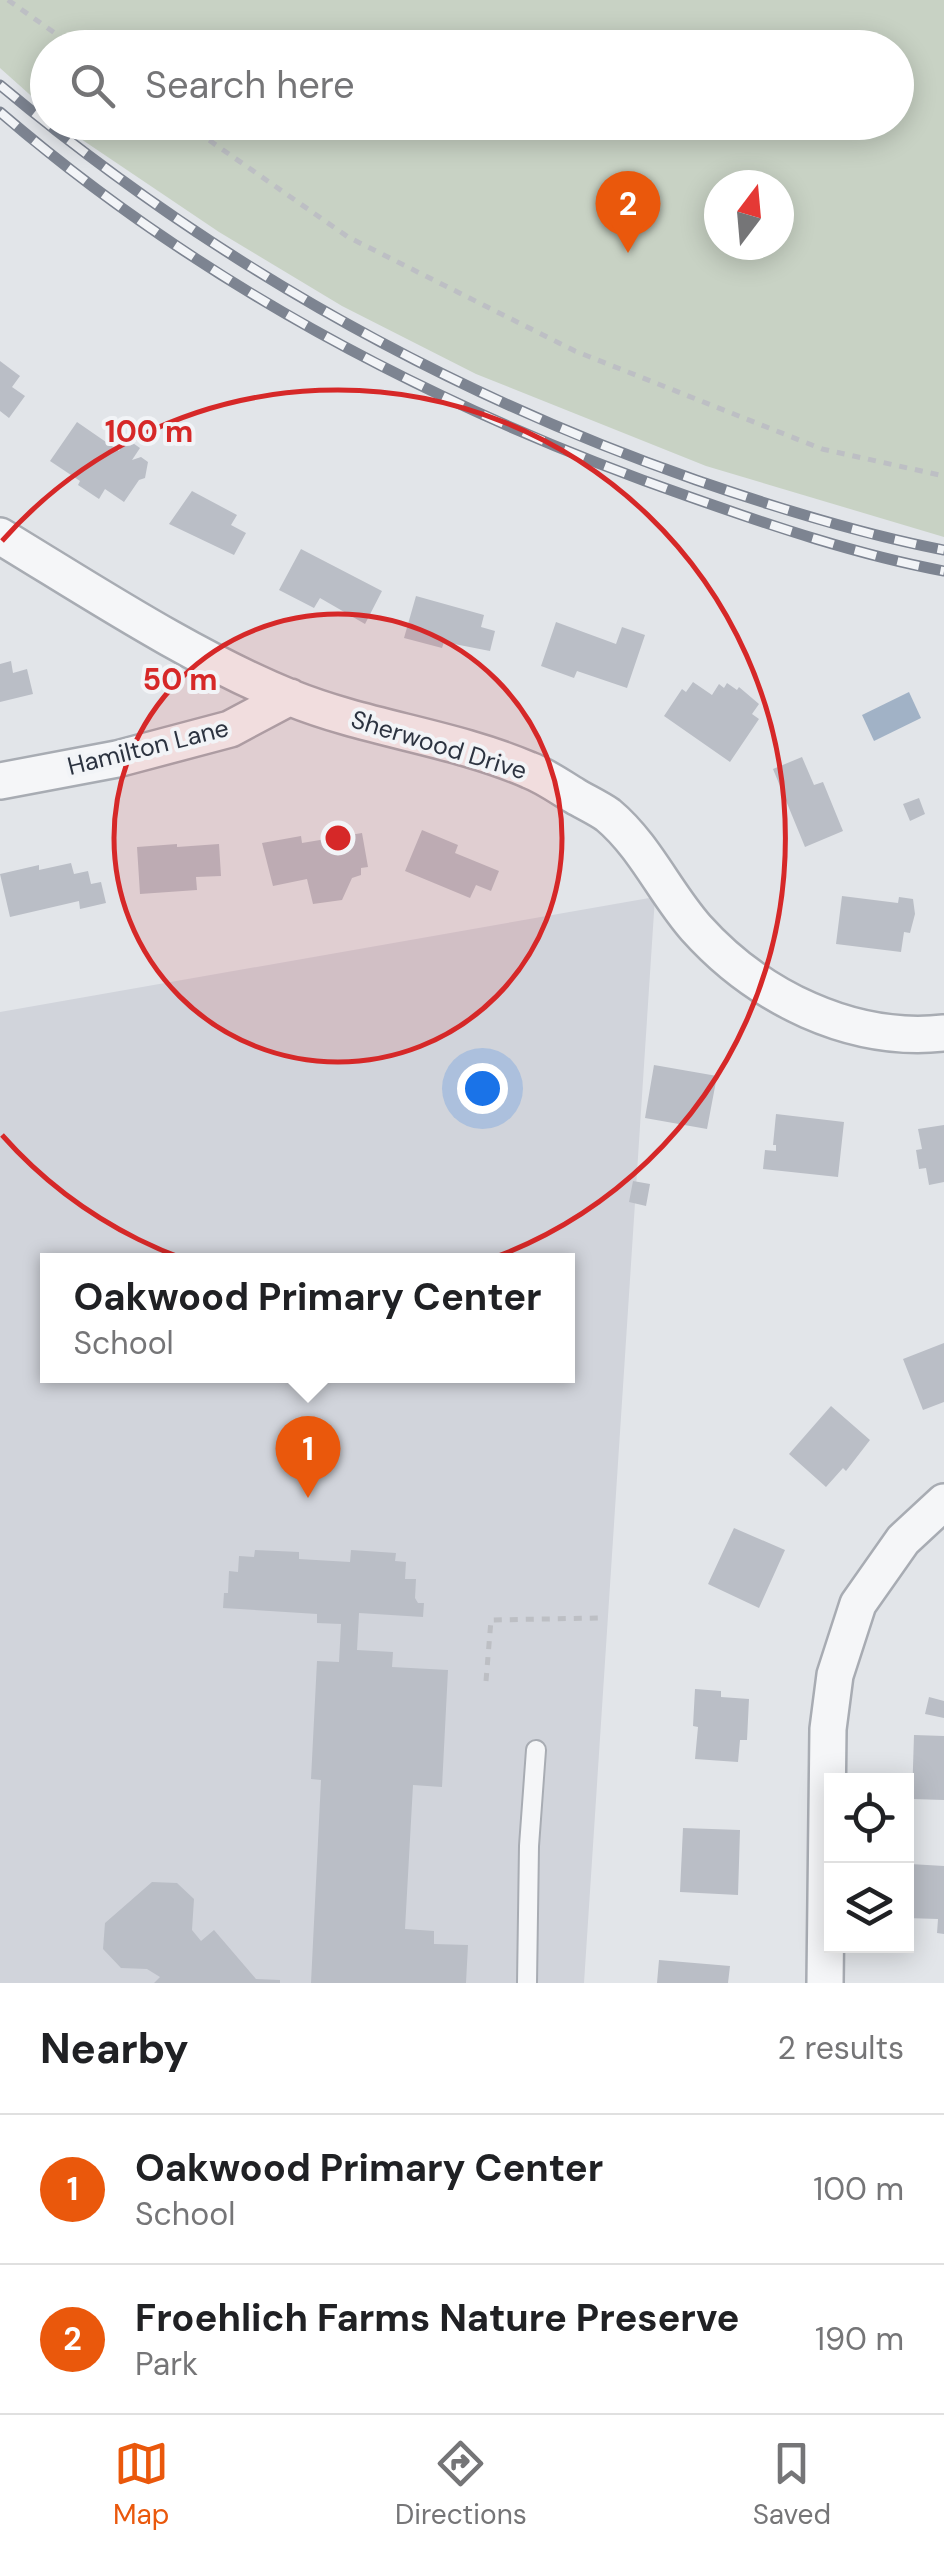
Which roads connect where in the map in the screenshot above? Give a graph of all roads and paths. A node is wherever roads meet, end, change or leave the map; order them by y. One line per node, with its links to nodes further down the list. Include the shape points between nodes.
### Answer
1 (8, 0): 2 (path)
2 (50, 30)
3 (210, 140): 4 (path, via 348,237 576,351 822,450)
4 (944, 476)
5 (0, 536): 6 (street, Sherwood Drive, via 125,612)
6 (290, 698): 7 (street, Hamilton Lane, via 230,729); 8 (street, Sherwood Drive, via 531,770 608,816 657,870 695,927 744,974 809,1013 890,1034)
7 (0, 781)
8 (944, 1033)
9 (944, 1502): 14 (street, via 903,1540 858,1604 835,1674 828,1729)
10 (598, 1618): 11 (path, via 492,1620)
11 (486, 1681)
12 (536, 1750): 13 (lane)
13 (527, 1983)
14 (825, 1983)

